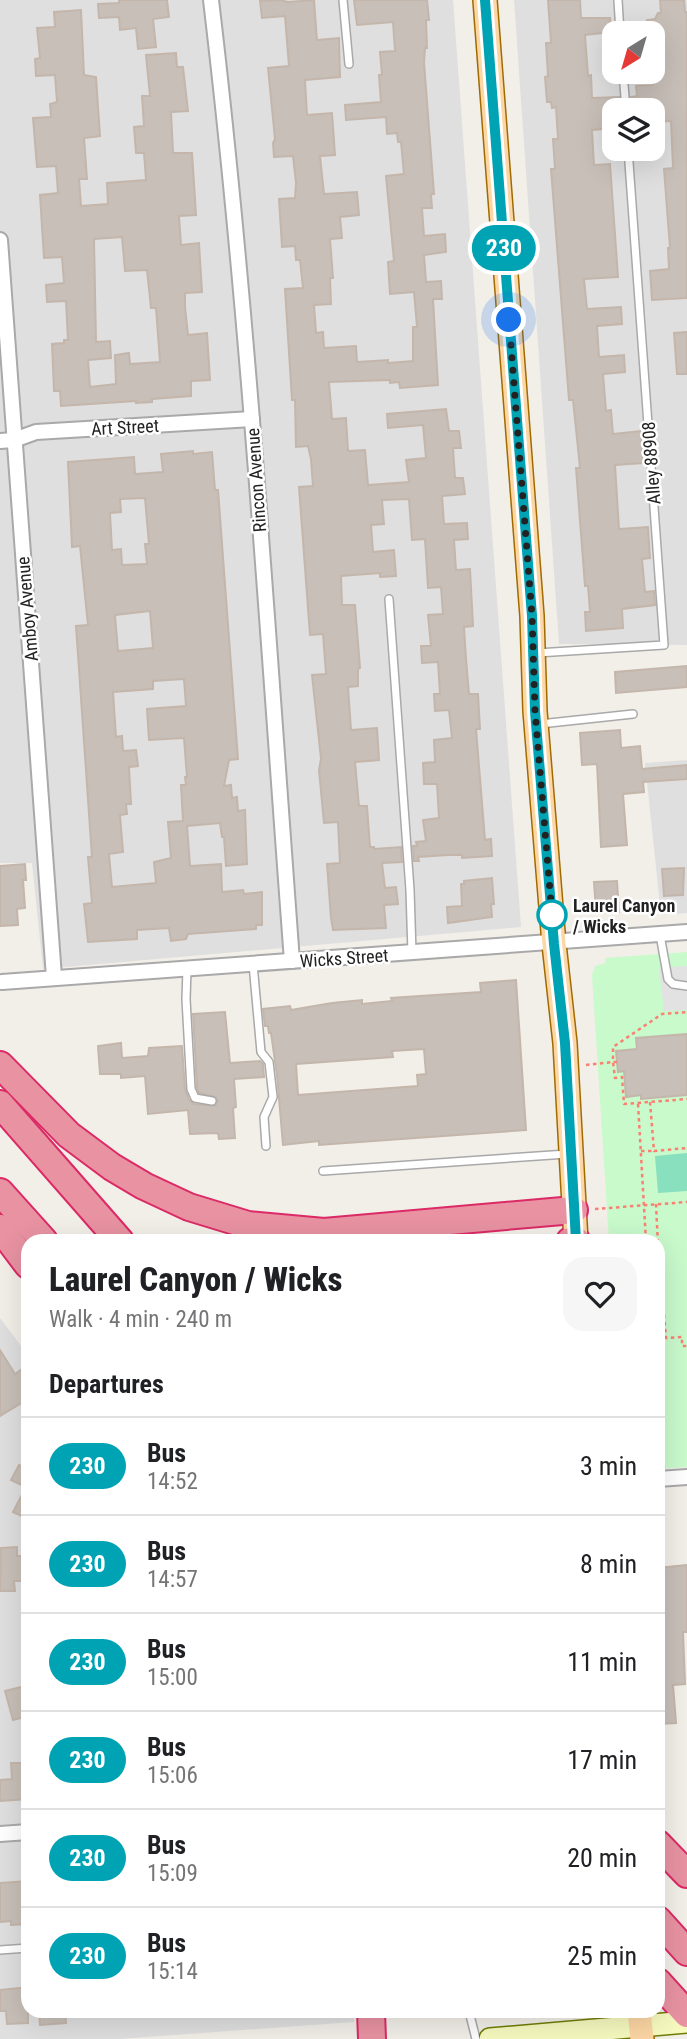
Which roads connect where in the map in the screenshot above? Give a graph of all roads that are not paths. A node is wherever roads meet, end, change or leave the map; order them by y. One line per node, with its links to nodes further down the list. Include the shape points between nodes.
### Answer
1 (211, 0): 9 (street, Rincon Avenue)
2 (343, 0): 6 (lane)
3 (485, 0): 12 (main road)
4 (618, 0): 5 (lane)
5 (619, 21)
6 (349, 64)
7 (629, 161): 12 (lane, Alley 88908, via 664,645)
8 (0, 240): 10 (street, Amboy Avenue)
9 (252, 419): 10 (street, Art Street, via 36,432); 19 (street, Rincon Avenue)
10 (7, 440): 22 (street, Amboy Avenue, via 36,711)
11 (389, 599): 18 (lane)
12 (533, 653): 14 (main road)
13 (633, 714): 14 (lane)
14 (536, 724): 17 (main road)
15 (687, 932): 16 (street, Wicks Street)
16 (660, 935): 17 (street, Wicks Street); 24 (lane, via 668,979)
17 (554, 944): 18 (street, Wicks Street); 29 (main road)
18 (412, 953): 19 (street, Wicks Street)
19 (292, 961): 20 (street, Wicks Street)
20 (253, 964): 21 (street, Wicks Street); 28 (lane, via 261,1052 271,1071 272,1097 264,1117)
21 (187, 968): 22 (street, Wicks Street); 26 (lane, via 191,1089 195,1098)
22 (54, 978): 23 (street, Wicks Street)
23 (2, 982)
24 (687, 986)
25 (0, 1065): 32 (highway, via 69,1135 112,1167 189,1207 248,1225 324,1232)
26 (212, 1101)
27 (0, 1104): 35 (highway)
28 (266, 1146)
29 (571, 1154): 30 (lane); 32 (main road)
30 (323, 1171)
31 (0, 1192): 34 (highway)
32 (574, 1210): 36 (main road)
33 (0, 1228): 37 (highway)
34 (38, 1234)
35 (114, 1234)
36 (576, 1234)
37 (21, 1256)
38 (687, 1477): 39 (street)
39 (665, 1479)
40 (21, 1832): 41 (street)
41 (0, 1834)
42 (665, 1851): 43 (highway)
43 (687, 1874)
44 (665, 1928): 47 (highway)
45 (21, 1948): 46 (lane)
46 (0, 1950)
47 (687, 1952)
48 (665, 1992): 51 (highway)
49 (371, 2018): 53 (highway)
50 (471, 2018): 54 (lane)
51 (684, 2019): 52 (main road)
52 (641, 2026): 55 (main road)
53 (372, 2039)
54 (476, 2039)
55 (490, 2039)

